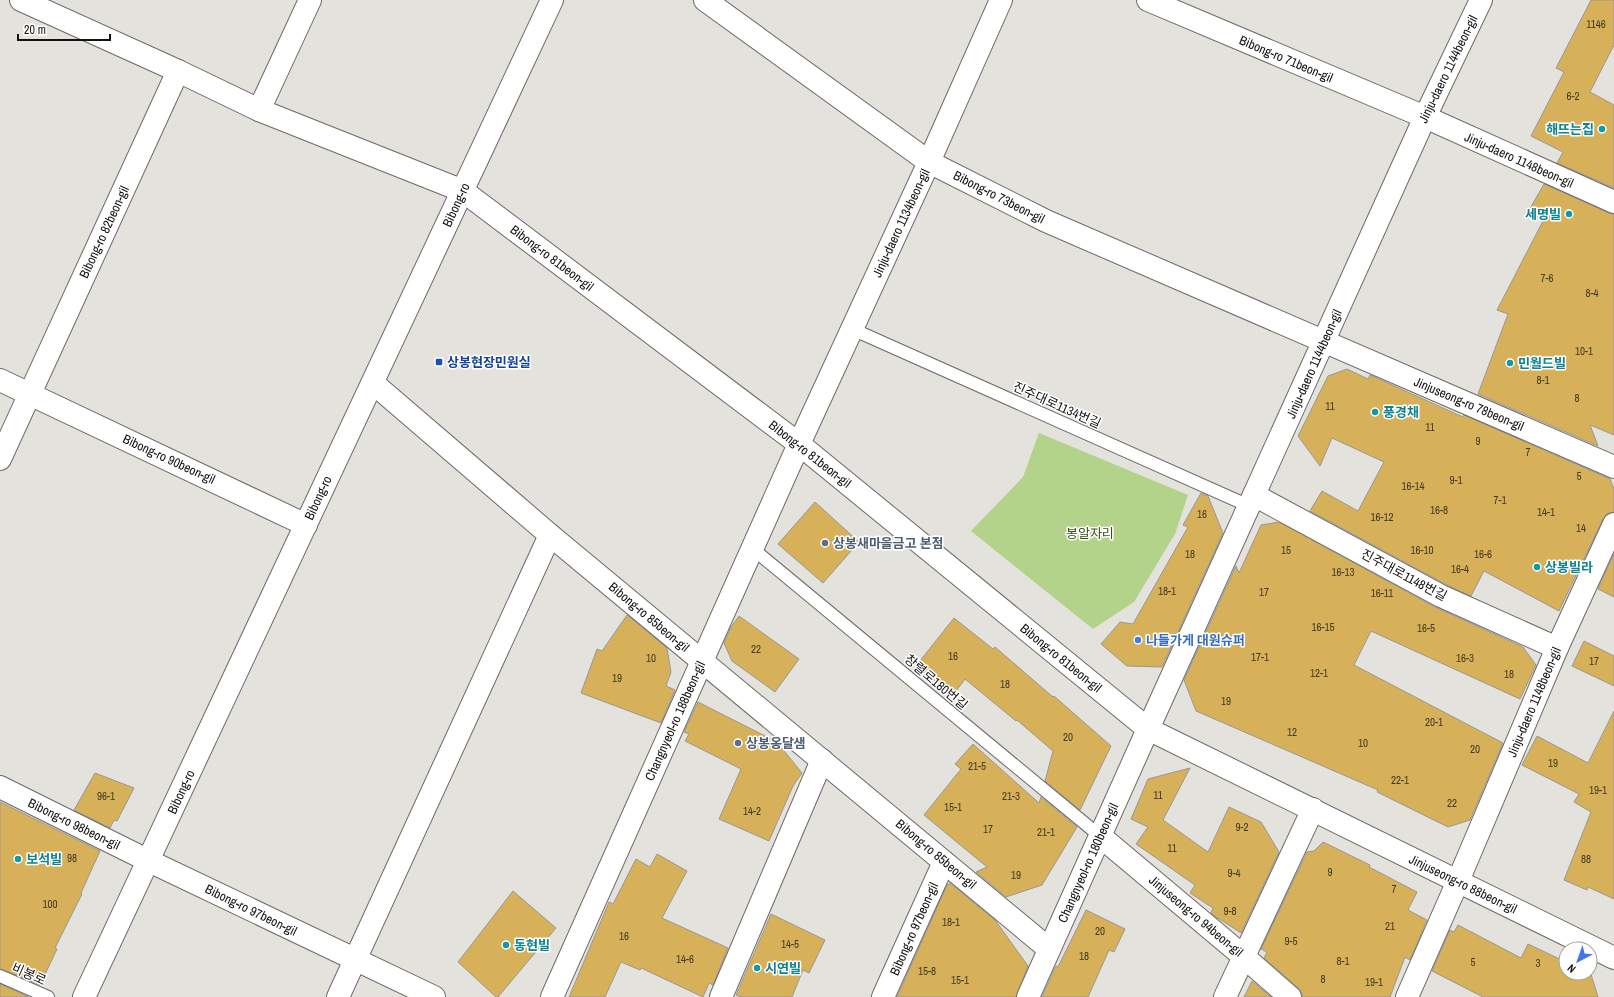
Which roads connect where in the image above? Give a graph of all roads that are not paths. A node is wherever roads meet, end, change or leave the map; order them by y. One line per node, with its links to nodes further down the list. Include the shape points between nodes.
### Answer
1 (21, 0): 8 (street)
2 (310, 0): 9 (street)
3 (552, 0): 12 (street, Bibong-ro)
4 (705, 0): 11 (street, Bibong-ro 73beon-gil)
5 (1001, 0): 11 (street, Jinju-daero 1134beon-gil)
6 (1148, 0): 10 (street, Bibong-ro 71beon-gil)
7 (1481, 0): 10 (street, Jinju-daero 1144beon-gil)
8 (178, 71): 9 (street); 18 (street, Bibong-ro 82beon-gil)
9 (259, 110): 12 (street)
10 (1425, 117): 13 (street, Jinju-daero 1148beon-gil); 15 (street, Jinju-daero 1144beon-gil)
11 (929, 162): 14 (street, Jinju-daero 1134beon-gil); 15 (street, Bibong-ro 73beon-gil, via 1046,221)
12 (463, 191): 17 (street, Bibong-ro); 19 (street, Bibong-ro 81beon-gil)
13 (1614, 202)
14 (852, 329): 19 (street, Jinju-daero 1134beon-gil); 22 (lane, 진주대로1134번길)
15 (1324, 341): 21 (street, Jinjuseong-ro 78beon-gil); 22 (street, Jinju-daero 1144beon-gil)
16 (0, 380): 18 (street, Bibong-ro 90beon-gil)
17 (373, 384): 24 (street, Bibong-ro); 25 (street, Bibong-ro 85beon-gil)
18 (31, 394): 20 (street); 24 (street, Bibong-ro 90beon-gil)
19 (799, 444): 26 (street, Changnyeol-ro 188beon-gil); 29 (street, Bibong-ro 81beon-gil)
20 (0, 459)
21 (1614, 467)
22 (1252, 501): 27 (street, 진주대로1148번길, via 1441,596); 29 (street, Jinju-daero 1144beon-gil)
23 (1614, 524): 27 (street, Jinju-daero 1148beon-gil)
24 (306, 525): 34 (street, Bibong-ro)
25 (550, 535): 28 (street, Bibong-ro 85beon-gil); 40 (street)
26 (753, 549): 28 (street, Changnyeol-ro 188beon-gil); 33 (lane, 창렬로180번길)
27 (1557, 648): 36 (street, Jinju-daero 1148beon-gil)
28 (702, 660): 30 (street, Bibong-ro 85beon-gil); 46 (street, Changnyeol-ro 188beon-gil)
29 (1148, 728): 32 (street, Jinjuseong-ro 88beon-gil); 33 (street, Changnyeol-ro 180beon-gil)
30 (822, 760): 35 (street, Bibong-ro 85beon-gil); 47 (street)
31 (0, 787): 34 (street, Bibong-ro 98beon-gil)
32 (1313, 809): 36 (street, Jinjuseong-ro 88beon-gil); 38 (street)
33 (1100, 836): 37 (street, Changnyeol-ro 180beon-gil); 38 (street, Jinjuseong-ro 94beon-gil)
34 (148, 861): 40 (street, Bibong-ro 97beon-gil); 43 (street, Bibong-ro)
35 (944, 862): 37 (street, Bibong-ro 85beon-gil); 48 (street, Bibong-ro 97beon-gil)
36 (1458, 881): 39 (street, Jinjuseong-ro 88beon-gil); 52 (street, Jinju-daero 1148beon-gil)
37 (1049, 949): 49 (street, Changnyeol-ro 180beon-gil)
38 (1243, 956): 50 (street); 51 (street, Jinjuseong-ro 94beon-gil)
39 (1614, 958)
40 (354, 960): 44 (street); 45 (street, Bibong-ro 97beon-gil)
41 (0, 976): 42 (lane, 비봉로)
42 (48, 997)
43 (84, 997)
44 (338, 997)
45 (434, 997)
46 (552, 997)
47 (721, 997)
48 (883, 997)
49 (1028, 997)
50 (1225, 997)
51 (1290, 997)
52 (1407, 997)

